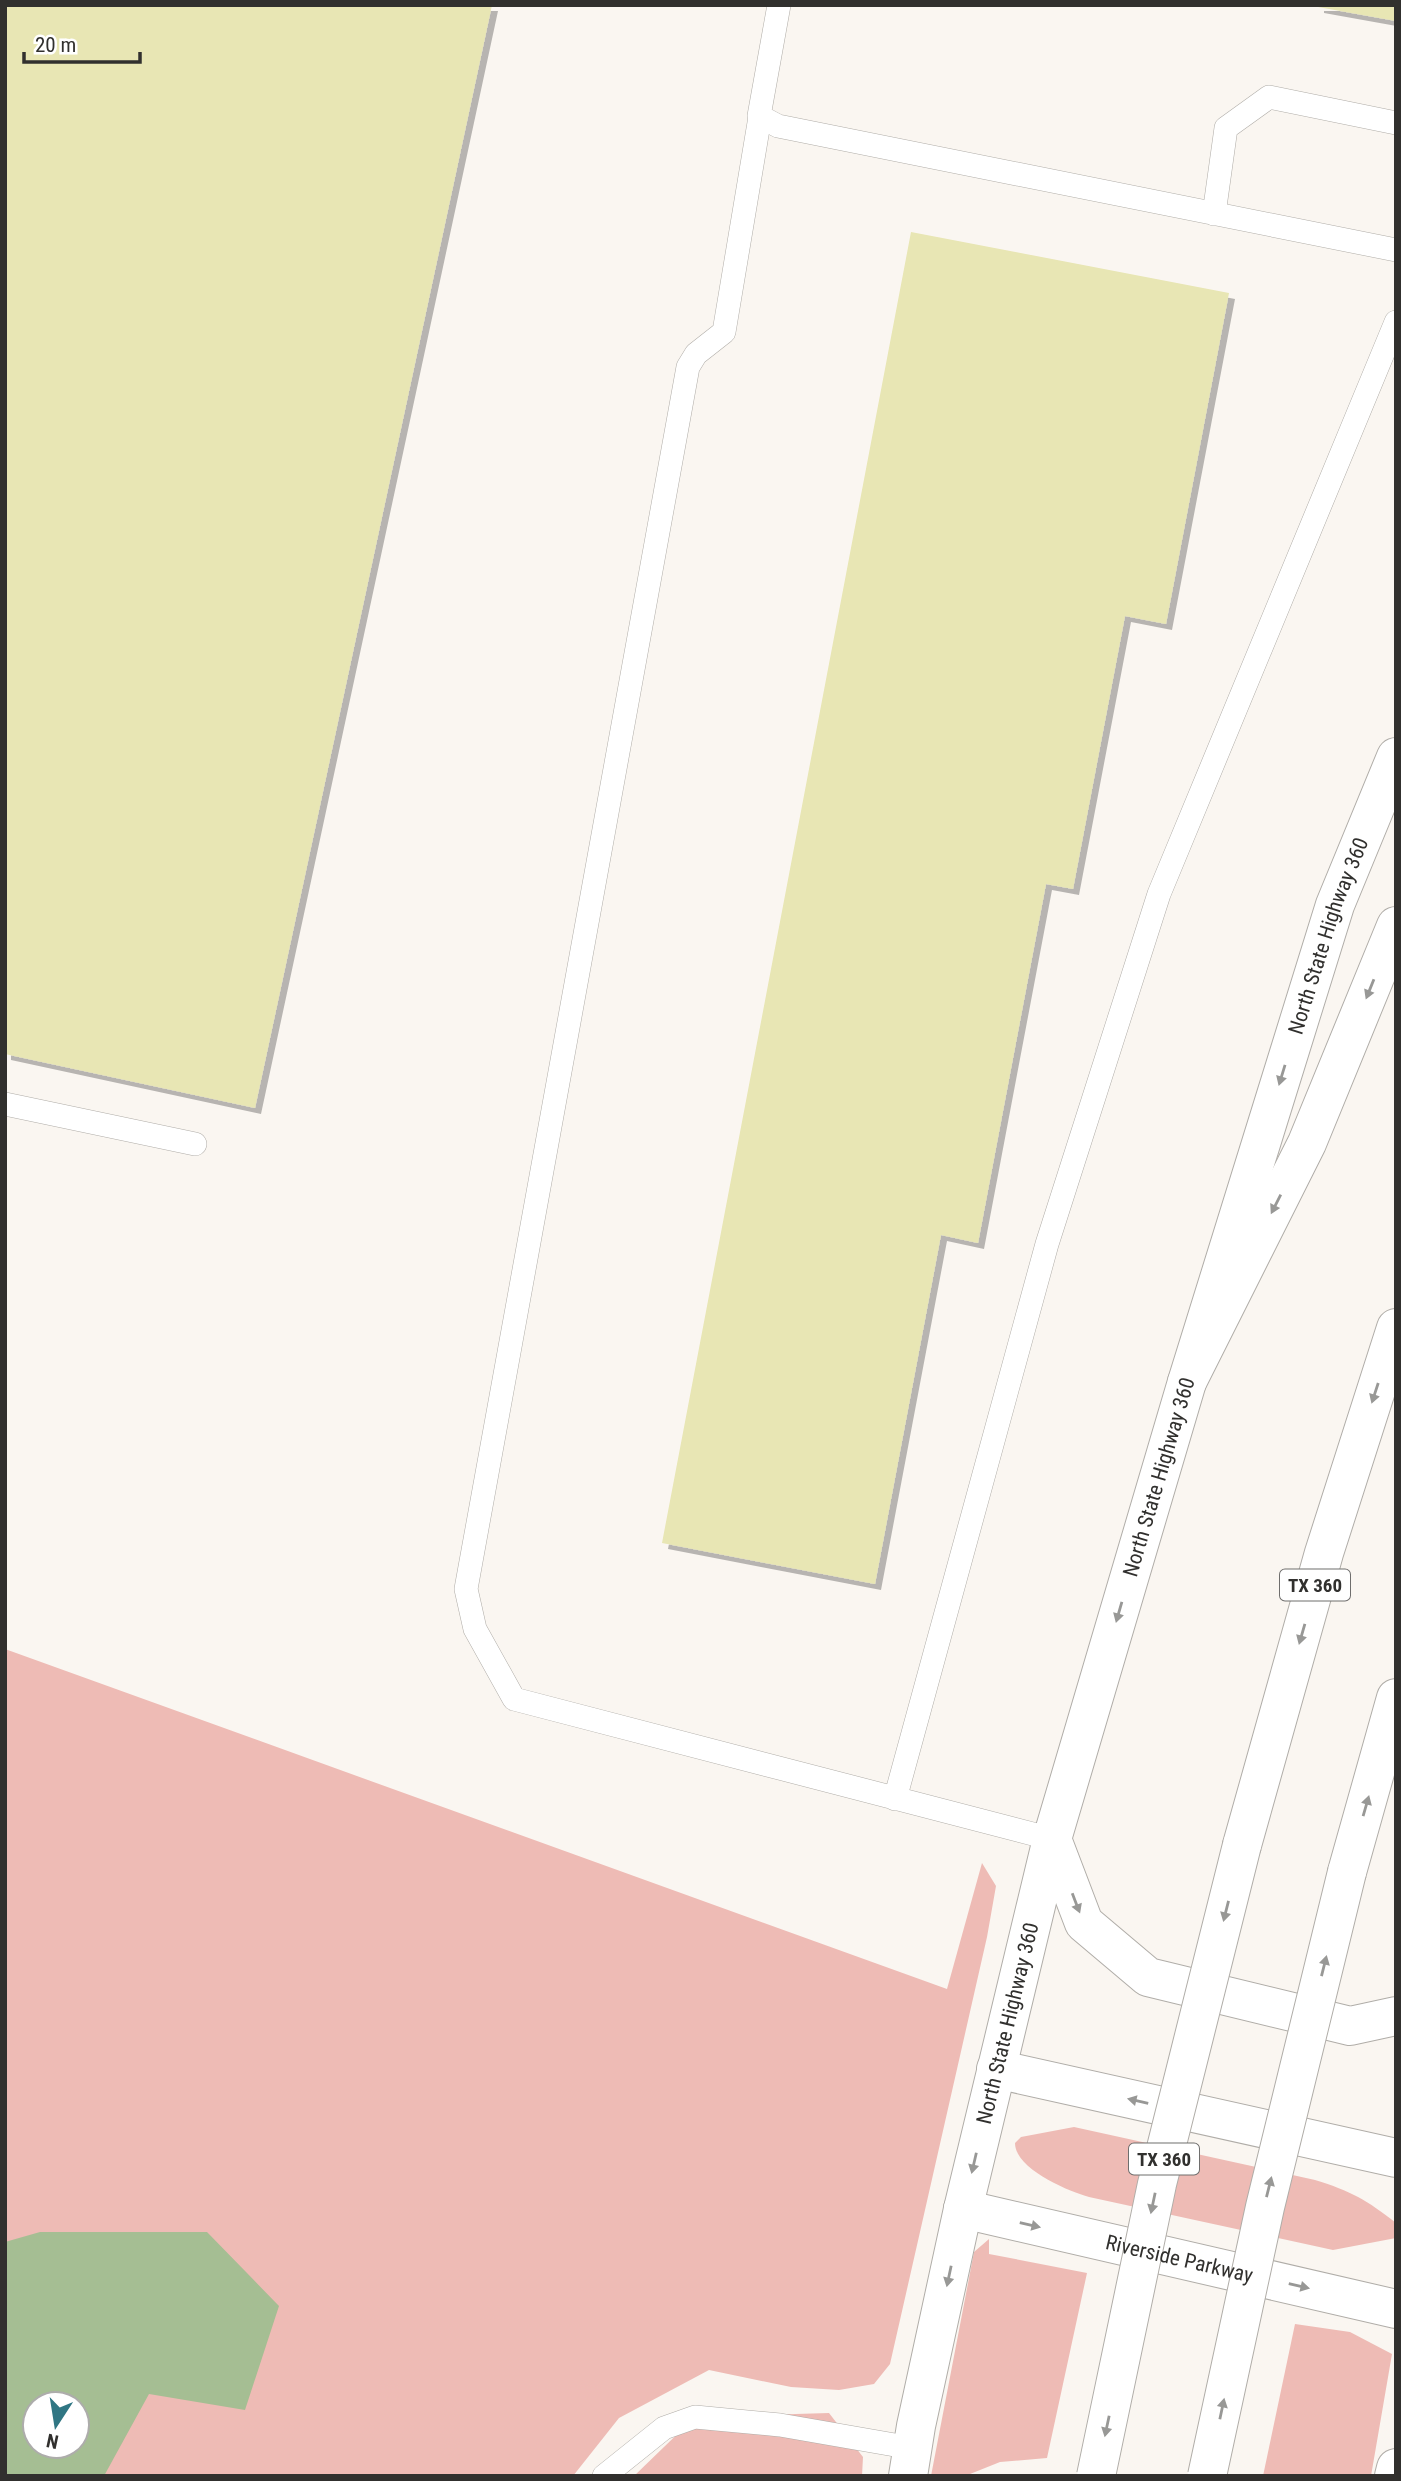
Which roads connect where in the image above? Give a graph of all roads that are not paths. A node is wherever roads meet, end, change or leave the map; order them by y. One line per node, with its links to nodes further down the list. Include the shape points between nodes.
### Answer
1 (779, 5): 2 (lane)
2 (761, 117): 4 (lane, via 778,126); 14 (lane, via 724,332 696,354 688,368 466,1589 475,1629 514,1699)
3 (1396, 123): 4 (lane, via 1269,97 1226,128)
4 (1214, 214): 5 (lane)
5 (1396, 250)
6 (1396, 322): 14 (lane, via 1159,894 1047,1244)
7 (1396, 757): 12 (main road, North State Highway 360, one-way to 12, via 1335,905)
8 (1396, 926): 12 (main road, one-way to 12, via 1307,1143)
9 (5, 1104): 10 (lane)
10 (195, 1144)
11 (1396, 1328): 24 (main road, TX 360, one-way to 24, bridge, via 1324,1553 1242,1845 1157,2184)
12 (1186, 1382): 15 (main road, North State Highway 360, one-way to 15)
13 (1396, 1698): 25 (main road, one-way to 13, bridge, via 1265,2207 1347,1872)
14 (895, 1798): 15 (lane)
15 (1052, 1839): 16 (main road, one-way to 16, via 1084,1923 1148,1977 1350,2026); 17 (main road, North State Highway 360)
16 (1396, 2016)
17 (996, 2069): 18 (main road, one-way to 17); 19 (main road, North State Highway 360, one-way to 19)
18 (1396, 2158)
19 (963, 2209): 20 (main road, Riverside Parkway, one-way to 20); 21 (main road, North State Highway 360, one-way to 21)
20 (1396, 2309)
21 (910, 2462): 23 (lane, via 780,2425 695,2417 664,2428)
22 (1396, 2468): 26 (main road)
23 (604, 2476)
24 (1096, 2476)
25 (1207, 2476)
26 (1394, 2476)

